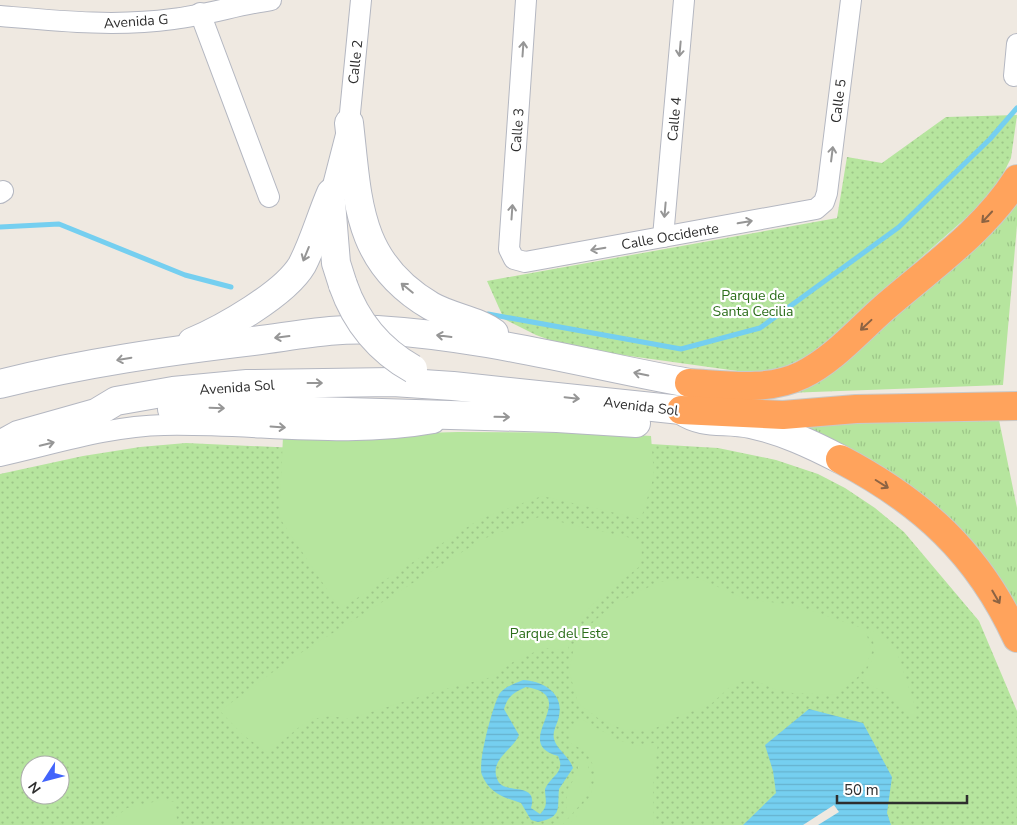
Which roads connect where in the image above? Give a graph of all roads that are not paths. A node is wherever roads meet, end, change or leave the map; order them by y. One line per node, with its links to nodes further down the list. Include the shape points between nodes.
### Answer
1 (271, 0): 6 (street, Avenida G)
2 (361, 0): 11 (street, Calle 2)
3 (526, 0): 17 (street, Calle 3, one-way to 3, via 509,250)
4 (684, 0): 16 (street, Calle 4, one-way to 16)
5 (851, 0): 15 (street, Calle 5, one-way to 5)
6 (244, 2): 7 (street, Avenida G)
7 (200, 14): 8 (street, Avenida G, via 101,24); 14 (street)
8 (0, 16)
9 (1017, 44): 10 (street)
10 (1014, 76)
11 (349, 123): 13 (street); 18 (main road, one-way to 11, via 488,328 432,307 395,279 377,255 365,232 358,207)
12 (1017, 179): 20 (highway, one-way to 20, via 997,206 966,237 850,340 802,376 765,386)
13 (331, 193): 19 (main road, one-way to 19, via 302,264 292,278 247,312); 22 (main road, bridge, via 336,263 348,301 366,330 388,353 413,369)
14 (269, 197)
15 (824, 202): 16 (street, Calle Occidente, one-way to 15, via 816,209)
16 (663, 237): 17 (street, Calle Occidente, one-way to 17, via 525,262)
17 (514, 259)
18 (509, 345): 19 (main road, one-way to 19, via 374,330 335,331); 20 (main road, one-way to 18)
19 (172, 351): 21 (main road, one-way to 21)
20 (689, 383): 23 (highway, via 720,394 780,399)
21 (0, 384)
22 (453, 386): 24 (main road, Avenida Sol, one-way to 24); 25 (main road, Avenida Sol, one-way to 22, via 116,401 173,391 247,384 393,382)
23 (1005, 401): 24 (highway, via 783,415)
24 (681, 410): 29 (main road, Avenida Sol, via 695,419 748,423 775,430 805,440)
25 (96, 413): 26 (main road, Avenida Sol, one-way to 26, via 117,416 152,410 207,408); 27 (main road, Avenida Sol, via 18,436)
26 (472, 416): 28 (street, Avenida Sol, one-way to 26, via 76,438 162,425 360,431 410,427); 29 (main road, Avenida Sol, one-way to 29, via 680,426 759,438)
27 (0, 445)
28 (0, 456)
29 (840, 460): 30 (highway, one-way to 30, via 899,495 952,540 976,566 994,593)
30 (1017, 638)

